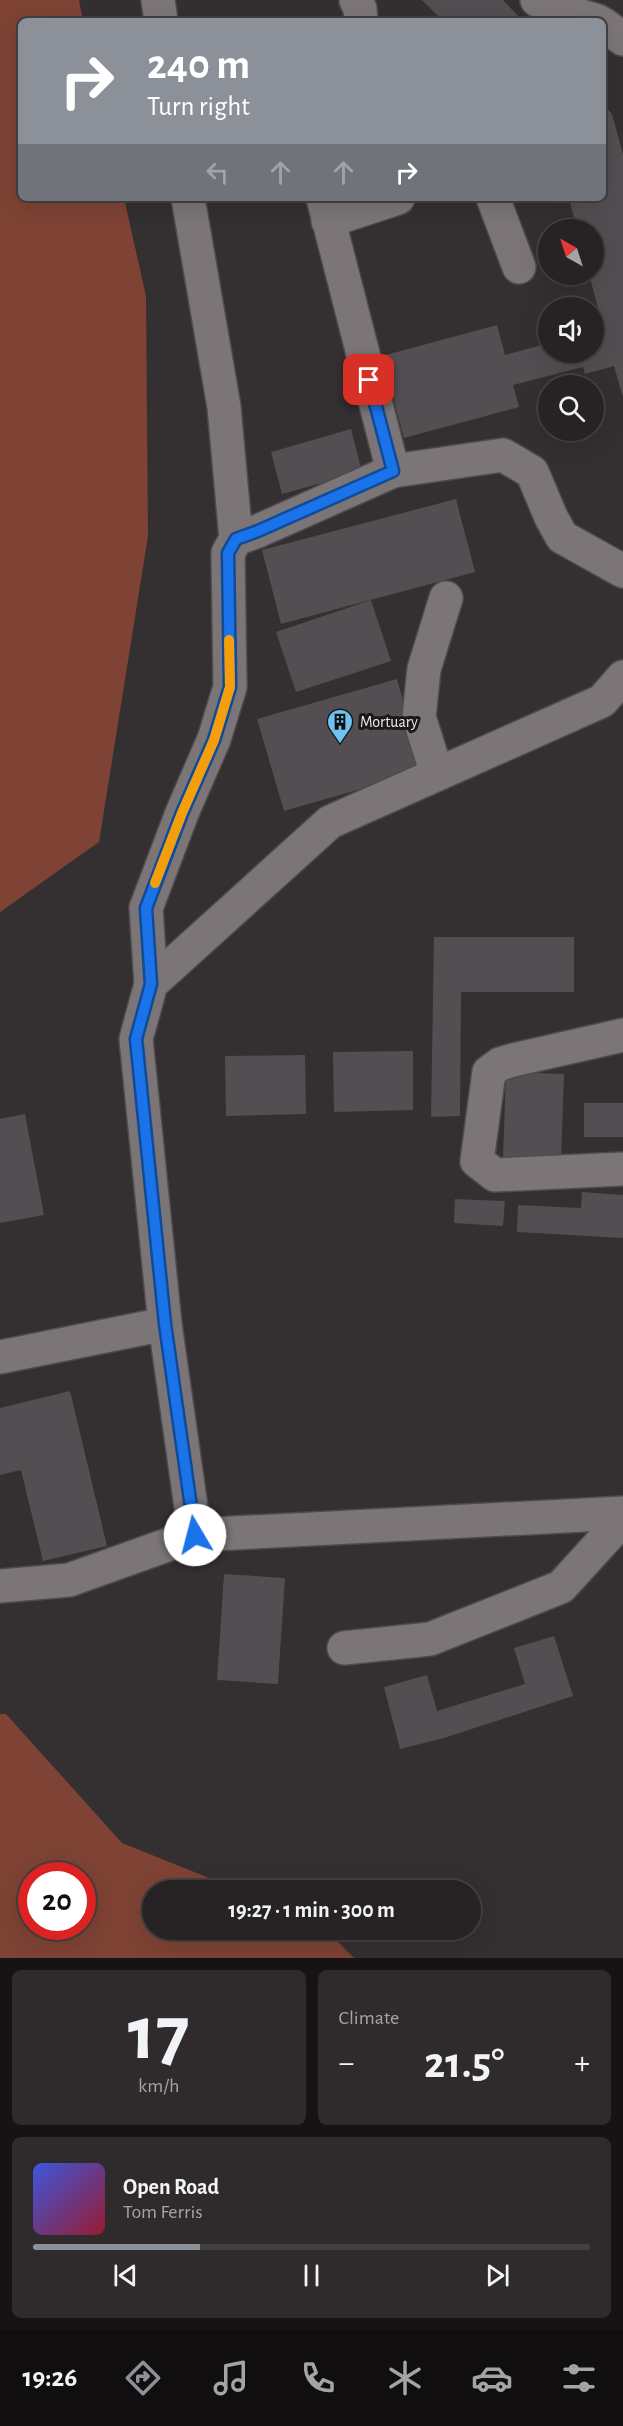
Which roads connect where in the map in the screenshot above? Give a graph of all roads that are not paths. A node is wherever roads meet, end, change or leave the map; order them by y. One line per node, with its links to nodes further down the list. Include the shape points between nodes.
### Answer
1 (158, 0): 4 (lane)
2 (356, 0): 5 (lane)
3 (537, 0): 6 (lane)
4 (161, 18)
5 (361, 18)
6 (588, 18)
7 (606, 26): 8 (lane)
8 (623, 39)
9 (189, 201): 15 (lane, via 224,407)
10 (380, 201): 12 (lane)
11 (494, 201): 13 (lane)
12 (326, 210): 14 (lane)
13 (519, 267)
14 (393, 471): 15 (lane); 16 (lane, via 503,455 532,472 562,537)
15 (236, 539): 20 (lane, via 228,553 230,687 214,740 146,908)
16 (623, 571)
17 (446, 598): 19 (lane, via 424,669 419,717)
18 (623, 677): 19 (lane, via 602,701)
19 (437, 774): 20 (lane, via 330,822)
20 (151, 984): 23 (lane, via 136,1039)
21 (623, 1035): 22 (lane, via 513,1060 489,1072 477,1161 495,1175)
22 (623, 1169)
23 (165, 1324): 24 (lane); 27 (lane)
24 (0, 1357)
25 (623, 1513): 27 (lane)
26 (623, 1520): 29 (lane, via 561,1587 430,1639)
27 (195, 1535): 28 (lane, via 69,1580)
28 (0, 1586)
29 (344, 1648)

